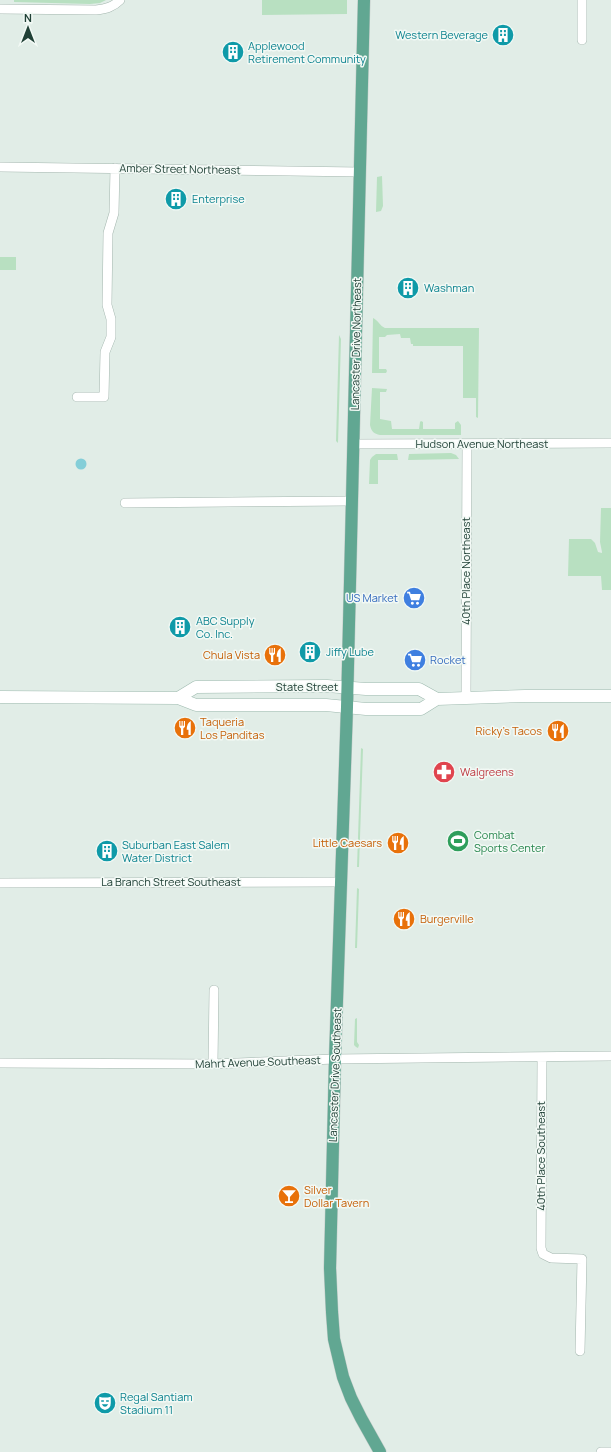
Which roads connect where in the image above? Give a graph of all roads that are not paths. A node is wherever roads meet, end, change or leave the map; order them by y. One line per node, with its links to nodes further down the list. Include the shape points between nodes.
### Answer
1 (120, 0): 4 (street, via 113,6 96,10)
2 (364, 0): 8 (main road, Lancaster Drive Northeast)
3 (582, 0): 5 (street)
4 (0, 9)
5 (582, 40)
6 (0, 167): 7 (street, Amber Street Northeast)
7 (115, 168): 8 (street, Amber Street Northeast); 9 (street, via 114,214 108,233 107,305 111,318 111,337 105,352 104,397)
8 (360, 172): 11 (main road, Lancaster Drive Northeast)
9 (77, 397)
10 (611, 443): 12 (street, Hudson Avenue Northeast)
11 (353, 444): 12 (street, Hudson Avenue Northeast); 13 (main road, Lancaster Drive Northeast)
12 (467, 444): 19 (street, 40th Place Northeast)
13 (351, 501): 14 (street); 15 (main road, Lancaster Drive Northeast)
14 (125, 503)
15 (347, 688): 18 (main road, State Street, via 196,688); 20 (main road, State Street, via 419,689); 21 (main road, Lancaster Drive Southeast)
16 (611, 696): 19 (main road, State Street)
17 (0, 697): 18 (main road, State Street)
18 (178, 698): 21 (main road, State Street, via 196,705)
19 (466, 698): 20 (main road, State Street)
20 (437, 699): 21 (main road, State Street, via 421,708)
21 (347, 707): 22 (main road, Lancaster Drive Southeast)
22 (341, 882): 23 (street, La Branch Street Southeast); 27 (main road, Lancaster Drive Southeast)
23 (0, 883)
24 (214, 990): 29 (street)
25 (611, 1056): 26 (street, Mahrt Avenue Southeast)
26 (542, 1058): 27 (street, Mahrt Avenue Southeast); 30 (street, 40th Place Southeast, via 541,1248 543,1254 551,1258 582,1259)
27 (335, 1059): 29 (street, Mahrt Avenue Southeast); 31 (main road, Lancaster Drive Southeast, via 330,1268 334,1339 349,1394)
28 (0, 1063): 29 (street, Mahrt Avenue Southeast)
29 (213, 1064)
30 (580, 1351)
31 (380, 1452)
32 (601, 1452): 33 (street)
33 (611, 1452)

